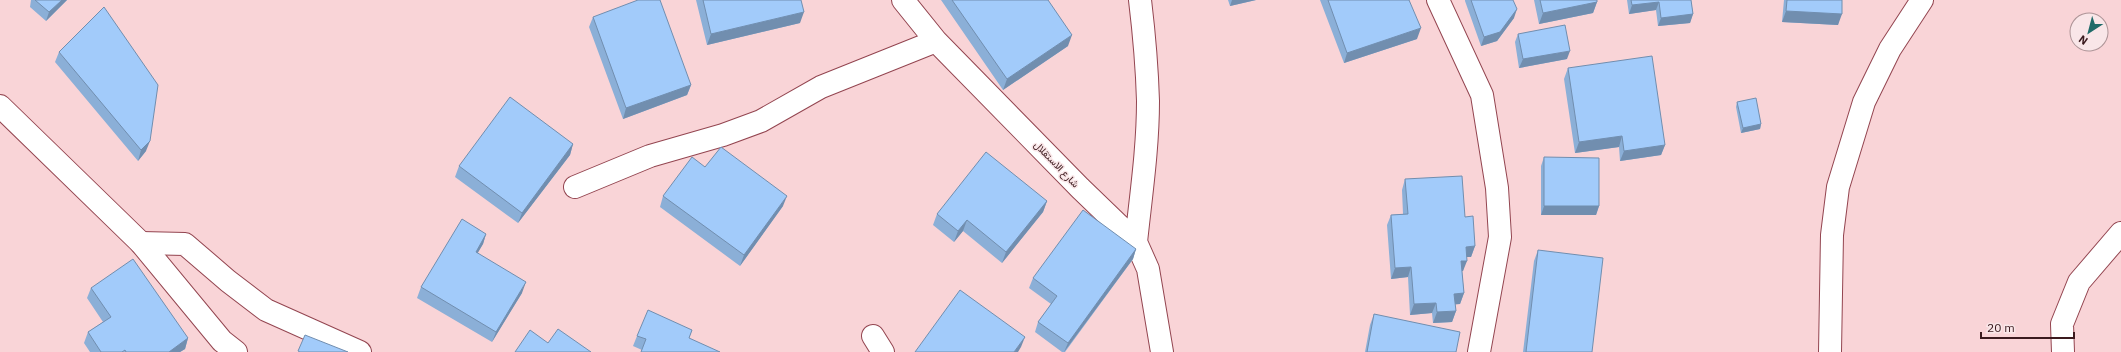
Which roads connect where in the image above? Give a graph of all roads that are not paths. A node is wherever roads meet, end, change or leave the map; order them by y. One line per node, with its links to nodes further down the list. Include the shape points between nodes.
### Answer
1 (903, 0): 5 (street, شارع الاستقلال)
2 (1140, 0): 9 (street, via 1148,101 1145,164)
3 (1438, 0): 14 (street, via 1482,95 1497,188 1500,237)
4 (1922, 0): 15 (street, via 1890,49 1864,102 1838,187 1832,235)
5 (936, 41): 7 (street, via 820,87 761,121 650,156); 9 (street, شارع الاستقلال)
6 (0, 106): 10 (street)
7 (575, 187)
8 (2121, 233): 16 (street, via 2079,282 2062,324)
9 (1136, 242): 13 (street, شارع الاستقلال, via 1148,269)
10 (141, 244): 11 (street); 12 (street, via 185,244 266,310)
11 (226, 348)
12 (360, 352)
13 (1162, 352)
14 (1479, 352)
15 (1830, 352)
16 (2063, 352)

